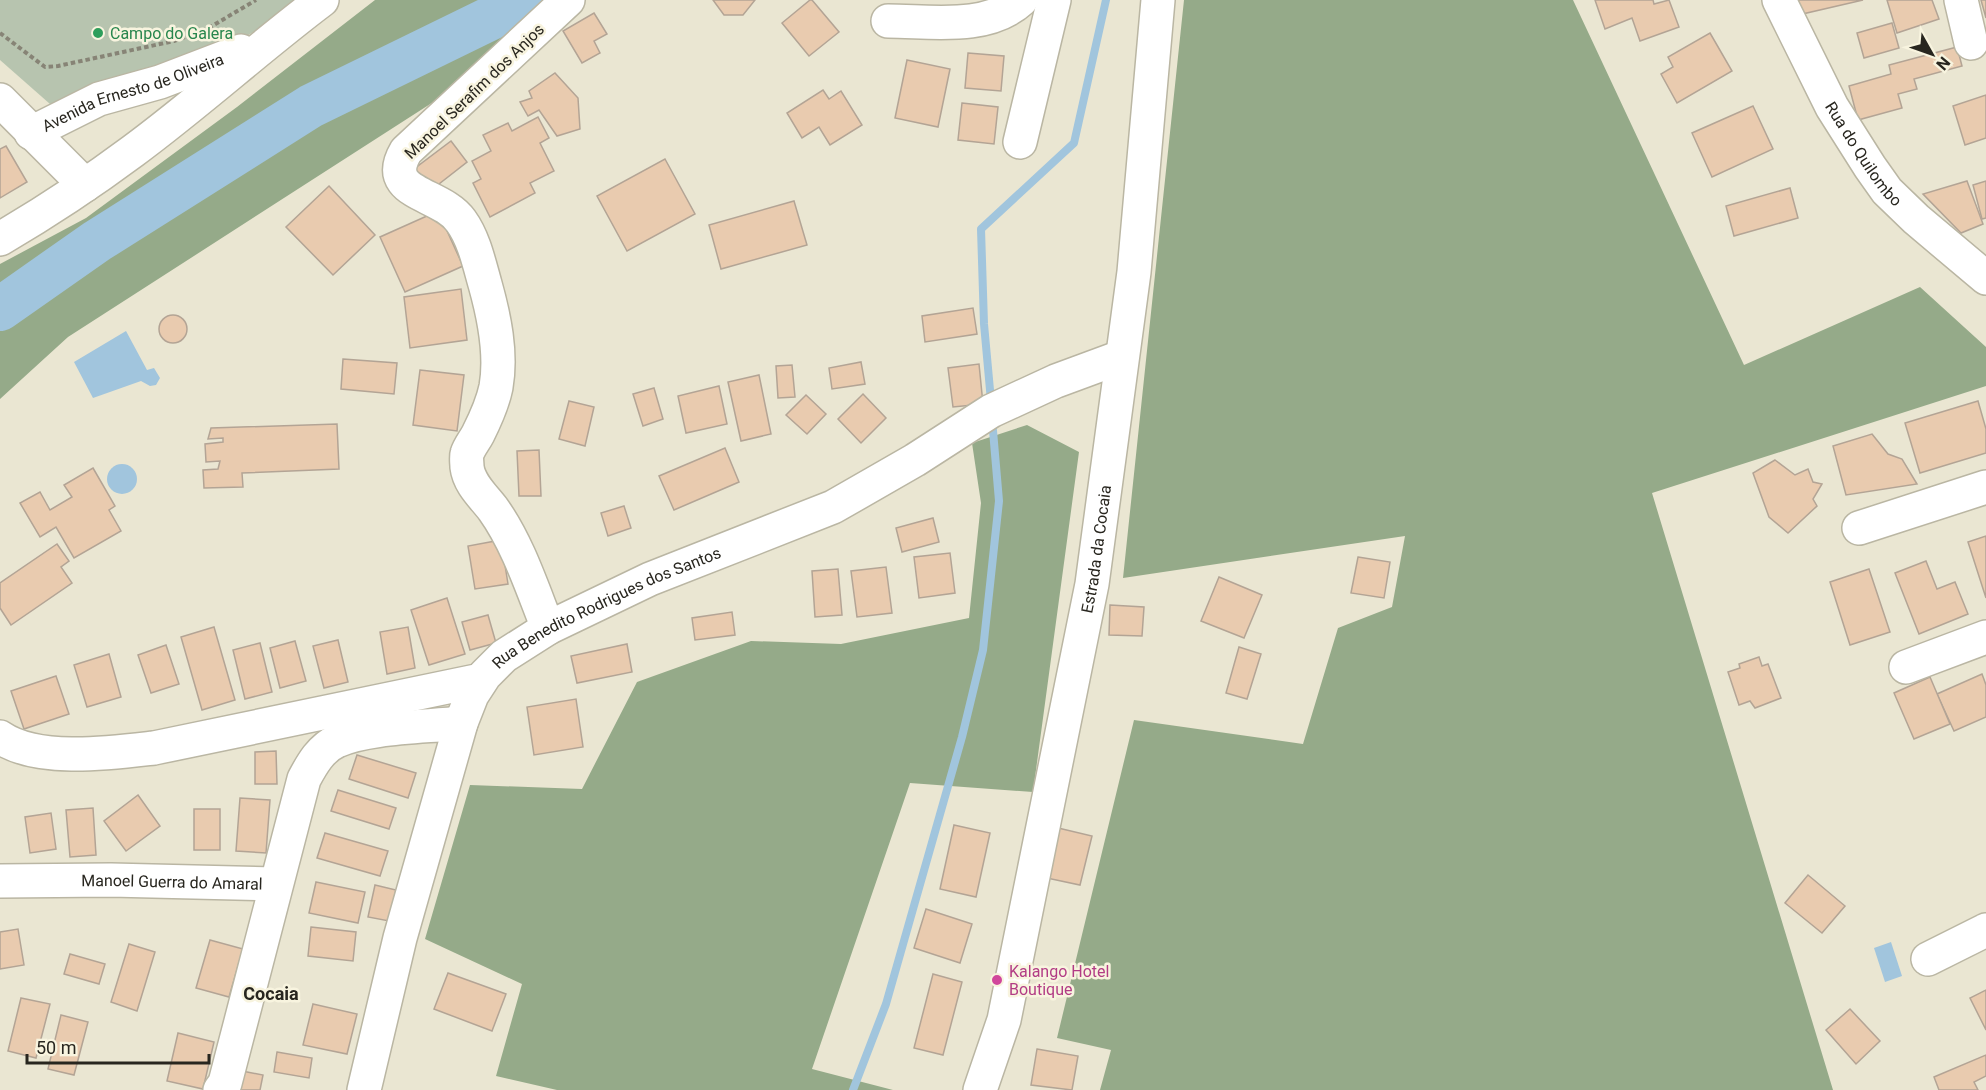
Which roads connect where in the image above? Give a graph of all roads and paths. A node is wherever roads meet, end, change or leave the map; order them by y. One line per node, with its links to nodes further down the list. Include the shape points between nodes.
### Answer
1 (256, 0): 10 (path, via 207,29 174,41 58,66 45,67)
2 (322, 0): 11 (street)
3 (568, 0): 23 (street, Manoel Serafim dos Anjos, via 406,151 399,170 400,180 410,188 453,212 475,248 493,313 497,352 495,387 467,454 468,470 505,525)
4 (1021, 0): 9 (street, via 993,17 966,22)
5 (1054, 0): 15 (street)
6 (1158, 0): 20 (street, Estrada da Cocaia, via 1134,272)
7 (1779, 0): 18 (street, Rua do Quilombo, via 1832,107 1887,191 1916,219)
8 (1961, 0): 12 (street)
9 (888, 21)
10 (0, 33)
11 (268, 41): 14 (street, Avenida Ernesto de Oliveira, via 160,82 99,99); 16 (street, via 135,150)
12 (1971, 43)
13 (0, 100): 14 (street, Avenida Ernesto de Oliveira)
14 (31, 133): 16 (street, Avenida Ernesto de Oliveira)
15 (1020, 142)
16 (85, 185): 17 (street)
17 (0, 239)
18 (1971, 247): 19 (street, Rua do Quilombo)
19 (1986, 278)
20 (1121, 357): 23 (street, Rua Benedito Rodrigues dos Santos, via 991,411 833,507 650,579); 35 (street, Estrada da Cocaia, via 1092,584 1004,1020)
21 (1986, 487): 22 (street)
22 (1859, 528)
23 (548, 628): 26 (street, Rua Benedito Rodrigues dos Santos, via 504,656)
24 (1986, 637): 25 (street)
25 (1906, 667)
26 (481, 680): 27 (street, Rua Benedito Rodrigues dos Santos); 28 (street, via 154,748 106,754 26,749)
27 (461, 723): 30 (street, via 362,733 335,741 315,759 304,779); 34 (street, Rua Benedito Rodrigues dos Santos, via 400,938)
28 (0, 737)
29 (0, 881): 30 (street, Manoel Guerra do Amaral)
30 (276, 884): 33 (street, Manoel Guerra do Amaral)
31 (1986, 930): 32 (street)
32 (1928, 959)
33 (220, 1090)
34 (364, 1090)
35 (980, 1090)

